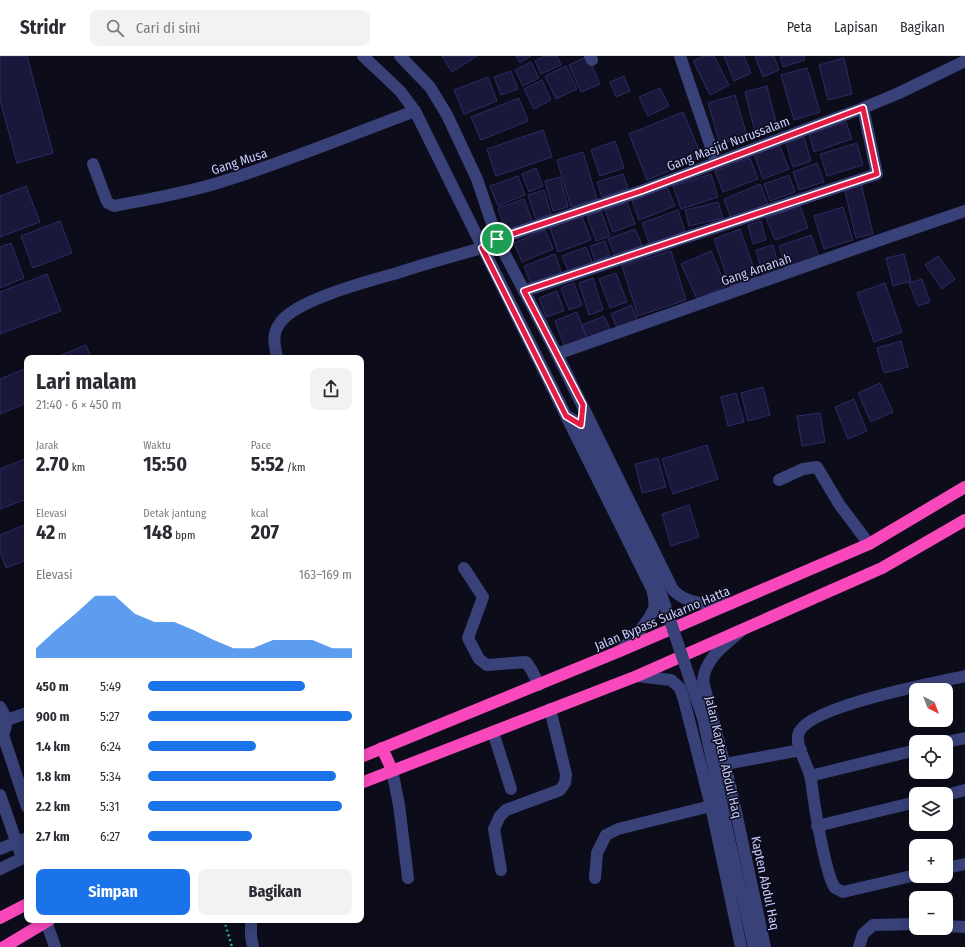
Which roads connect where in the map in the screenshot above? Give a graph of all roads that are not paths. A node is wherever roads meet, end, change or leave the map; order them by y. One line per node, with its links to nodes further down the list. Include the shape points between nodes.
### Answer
1 (363, 56): 6 (street, via 400,91)
2 (680, 56): 7 (street)
3 (406, 58): 10 (street, via 430,87 447,115 477,179)
4 (965, 61): 5 (street, Gang Masjid Nurussalam)
5 (863, 108): 7 (street, Gang Masjid Nurussalam); 12 (street, via 877,174)
6 (415, 111): 8 (street, Gang Musa, via 222,182 114,206 108,203); 11 (street)
7 (716, 162): 10 (street, Gang Masjid Nurussalam, via 641,191)
8 (93, 164)
9 (965, 211): 13 (street, Gang Amanah)
10 (497, 239): 11 (street, Gang Masjid Nurussalam); 12 (street)
11 (482, 248): 14 (street, Gang Masjid Nurussalam, via 342,290 304,305 280,322 274,334); 16 (street)
12 (524, 291): 13 (street)
13 (557, 354): 15 (street)
14 (277, 355)
15 (583, 405): 17 (street); 23 (street)
16 (566, 416): 17 (street); 24 (street)
17 (581, 425): 81 (street, Jalan Kapten Abdul Haq, bridge, via 655,576 704,718)
18 (779, 480): 21 (street, via 803,469 817,467 839,504)
19 (965, 487): 21 (highway, Jalan Bypass Sukarno Hatta)
20 (965, 520): 26 (highway, via 882,568)
21 (869, 544): 25 (highway, Jalan Bypass Sukarno Hatta)
22 (464, 568): 30 (street, via 483,597 468,638 479,659 487,666 526,662)
23 (664, 571): 24 (street, via 665,577 660,584 652,584); 25 (street, via 673,590 693,602)
24 (648, 580): 27 (street, via 654,595 654,608 644,626)
25 (732, 604): 27 (highway, Jalan Bypass Sukarno Hatta)
26 (743, 629): 28 (highway); 31 (street, Kapten Abdul Haq, via 707,664 703,681)
27 (620, 652): 30 (highway, Jalan Bypass Sukarno Hatta)
28 (637, 676): 32 (street, via 671,680 680,688); 34 (highway)
29 (965, 676): 42 (street, via 900,689 829,712 807,722 800,729 798,736)
30 (539, 684): 41 (highway, Jalan Bypass Sukarno Hatta)
31 (706, 693): 32 (street, via 700,687 693,686 686,691); 45 (street, Kapten Abdul Haq)
32 (684, 700): 56 (street)
33 (0, 707): 36 (street)
34 (550, 709): 37 (highway); 65 (street, via 566,774 565,783 560,790 506,810 500,816 494,829)
35 (24, 714): 36 (street)
36 (6, 720): 38 (street)
37 (493, 732): 46 (highway); 49 (street)
38 (2, 736): 53 (street)
39 (965, 738): 40 (street)
40 (953, 741)
41 (382, 748): 44 (highway, Jalan Bypass Sukarno Hatta); 46 (highway)
42 (801, 750): 45 (street); 47 (street)
43 (909, 752): 47 (street)
44 (364, 756)
45 (725, 764): 54 (street, Kapten Abdul Haq)
46 (392, 770): 48 (highway); 67 (street)
47 (810, 776): 57 (street)
48 (364, 782)
49 (511, 789)
50 (965, 790): 51 (street)
51 (953, 793)
52 (0, 795): 58 (street)
53 (24, 798)
54 (734, 802): 56 (street); 82 (street, Kapten Abdul Haq)
55 (909, 804): 57 (street)
56 (711, 806): 68 (street, via 618,829 606,835 597,853); 80 (street)
57 (817, 826): 66 (street, via 832,884 838,890 843,892)
58 (22, 840): 59 (street); 60 (street)
59 (0, 849)
60 (24, 851)
61 (24, 857): 64 (street)
62 (965, 864): 63 (street)
63 (953, 867)
64 (0, 869)
65 (501, 870)
66 (909, 877)
67 (408, 878)
68 (595, 878)
69 (24, 906): 70 (highway)
70 (0, 918)
71 (44, 923): 77 (highway)
72 (48, 923): 78 (street)
73 (251, 923): 79 (street)
74 (909, 924): 83 (street, via 873,925 863,934)
75 (953, 926): 76 (street)
76 (965, 927)
77 (4, 947)
78 (55, 947)
79 (253, 947)
80 (741, 947)
81 (754, 947)
82 (765, 947)
83 (859, 947)

